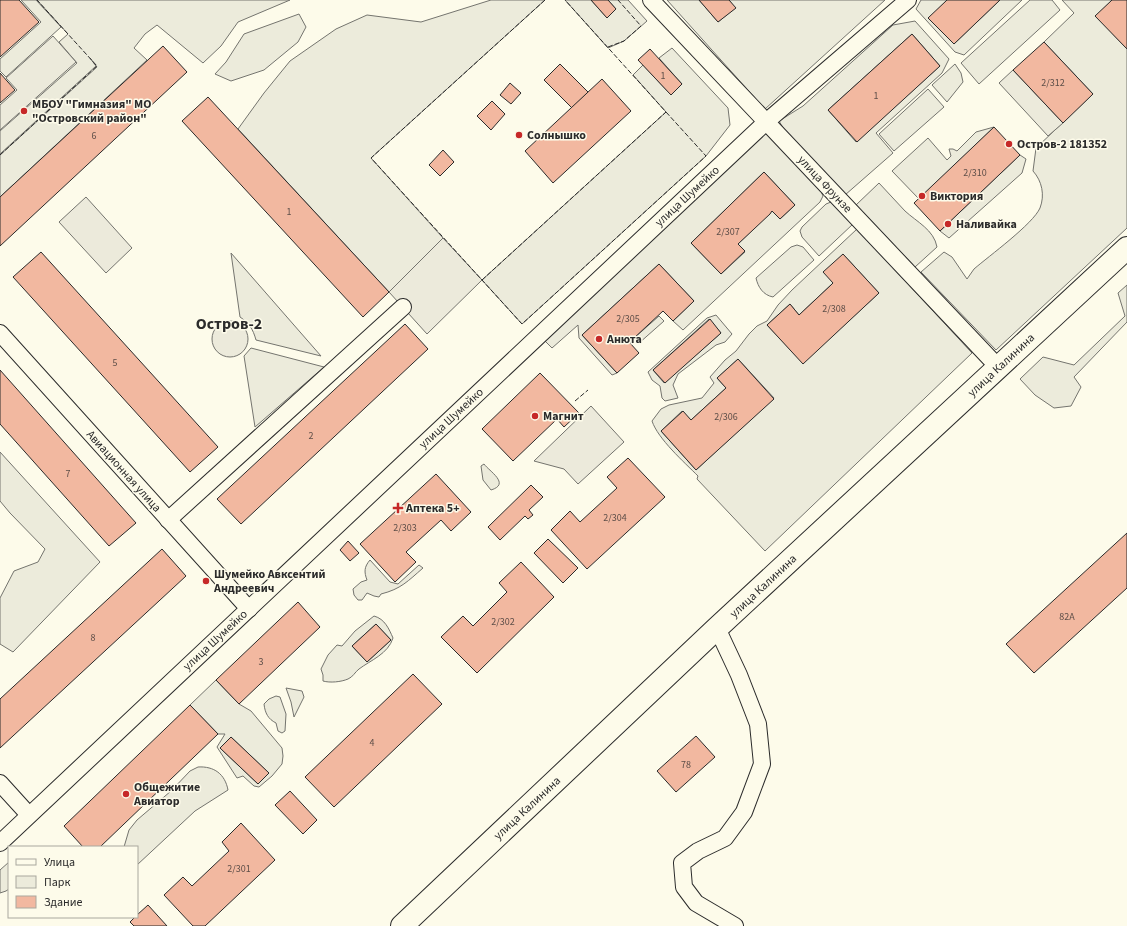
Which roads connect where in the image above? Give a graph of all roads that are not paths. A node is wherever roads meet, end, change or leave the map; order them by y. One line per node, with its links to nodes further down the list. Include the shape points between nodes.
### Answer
1 (651, 0): 3 (street, улица Фрунзе)
2 (908, 0): 3 (street, улица Шумейко)
3 (766, 122): 7 (street, улица Фрунзе); 9 (street, улица Шумейко)
4 (1127, 248): 7 (main road, улица Калинина)
5 (403, 307): 8 (street)
6 (0, 334): 8 (street, Авиационная улица)
7 (998, 368): 10 (main road, улица Калинина)
8 (168, 520): 9 (street, Авиационная улица)
9 (249, 609): 12 (street, улица Шумейко)
10 (717, 628): 14 (main road, улица Калинина); 15 (street, via 758,724 762,764 744,812 725,838 698,851 682,864 684,887 696,903)
11 (0, 783): 12 (street)
12 (30, 815): 13 (street, улица Шумейко)
13 (0, 843)
14 (402, 926)
15 (735, 926)

